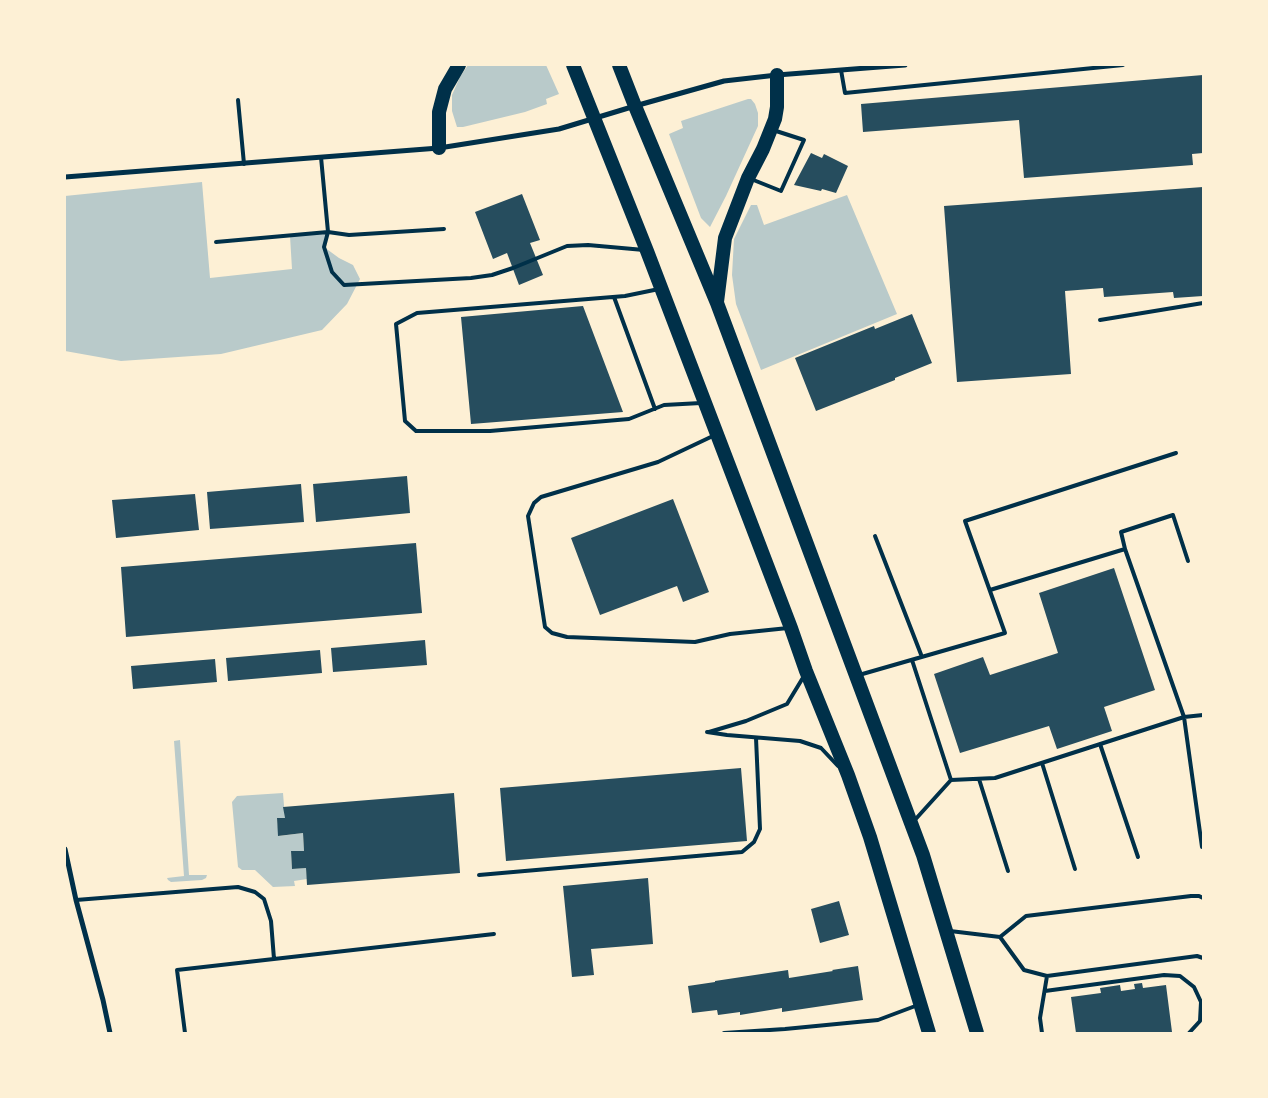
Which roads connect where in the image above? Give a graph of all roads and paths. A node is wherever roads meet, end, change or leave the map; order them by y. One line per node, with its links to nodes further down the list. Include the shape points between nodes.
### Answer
1 (459, 65): 12 (highway, via 445,90 440,112)
2 (573, 65): 10 (highway)
3 (619, 65): 9 (highway)
4 (905, 65): 6 (street)
5 (1123, 65): 6 (lane, via 845,92)
6 (840, 70): 7 (street)
7 (777, 75): 9 (street, via 724,81); 11 (highway, via 777,107)
8 (238, 100): 14 (lane)
9 (635, 106): 10 (street); 23 (highway)
10 (595, 119): 12 (street, via 559,129); 20 (highway)
11 (771, 129): 16 (highway); 16 (lane, via 804,140 781,191)
12 (439, 148): 13 (street)
13 (321, 157): 14 (street); 18 (lane)
14 (244, 164): 15 (street)
15 (65, 178)
16 (748, 178): 23 (highway, via 725,238)
17 (444, 229): 18 (lane, via 349,236)
18 (328, 232): 19 (lane); 20 (lane, via 324,247 329,264 344,284 492,275 567,246)
19 (216, 242)
20 (647, 251): 21 (highway)
21 (661, 289): 22 (lane); 26 (highway)
22 (614, 297): 27 (lane); 27 (lane, via 417,313 396,324 405,421 416,431 490,430 629,419)
23 (717, 303): 38 (highway)
24 (1203, 303): 25 (lane)
25 (1100, 320)
26 (705, 402): 27 (lane, via 664,405); 28 (highway)
27 (655, 409)
28 (717, 434): 34 (highway); 34 (lane, via 658,462 541,497 534,503 528,516 545,627 552,633 567,636 695,642 730,634)
29 (1176, 453): 33 (lane, via 965,521)
30 (875, 536): 35 (lane)
31 (1125, 549): 32 (lane, via 1120,532 1173,515); 33 (lane); 40 (lane)
32 (1188, 560)
33 (990, 590): 35 (lane, via 1005,633)
34 (792, 628): 37 (highway)
35 (922, 657): 36 (lane)
36 (912, 660): 38 (lane); 46 (lane)
37 (806, 671): 41 (lane, via 787,704 746,721 707,732); 44 (highway)
38 (856, 676): 47 (highway)
39 (1203, 715): 40 (lane)
40 (1184, 717): 42 (lane); 48 (lane)
41 (756, 738): 44 (lane, via 800,742 820,748); 53 (lane, via 760,828 754,842 742,852)
42 (1100, 744): 43 (lane); 50 (lane)
43 (1042, 763): 45 (lane, via 995,778); 51 (lane)
44 (848, 775): 63 (highway, via 870,836)
45 (979, 779): 46 (lane); 52 (lane)
46 (951, 780): 47 (lane)
47 (911, 823): 56 (highway)
48 (1202, 847)
49 (65, 849): 55 (street)
50 (1138, 858)
51 (1075, 869)
52 (1008, 871)
53 (479, 874)
54 (1203, 898): 58 (lane, via 1191,896 1026,916)
55 (76, 900): 60 (lane, via 238,887 255,892 264,899 271,921); 64 (street)
56 (946, 930): 58 (lane); 68 (highway)
57 (494, 934): 60 (lane)
58 (1000, 937): 61 (lane, via 1024,970)
59 (1203, 958): 61 (lane, via 1197,956)
60 (274, 959): 65 (lane, via 178,970)
61 (1047, 976): 62 (lane)
62 (1045, 991): 69 (lane, via 1040,1018); 70 (lane, via 1164,975 1180,976 1194,988 1201,1002 1200,1021)
63 (920, 1005): 66 (lane, via 878,1020); 67 (highway)
64 (110, 1033)
65 (185, 1033)
66 (724, 1033)
67 (929, 1033)
68 (978, 1033)
69 (1042, 1033)
70 (1190, 1033)

